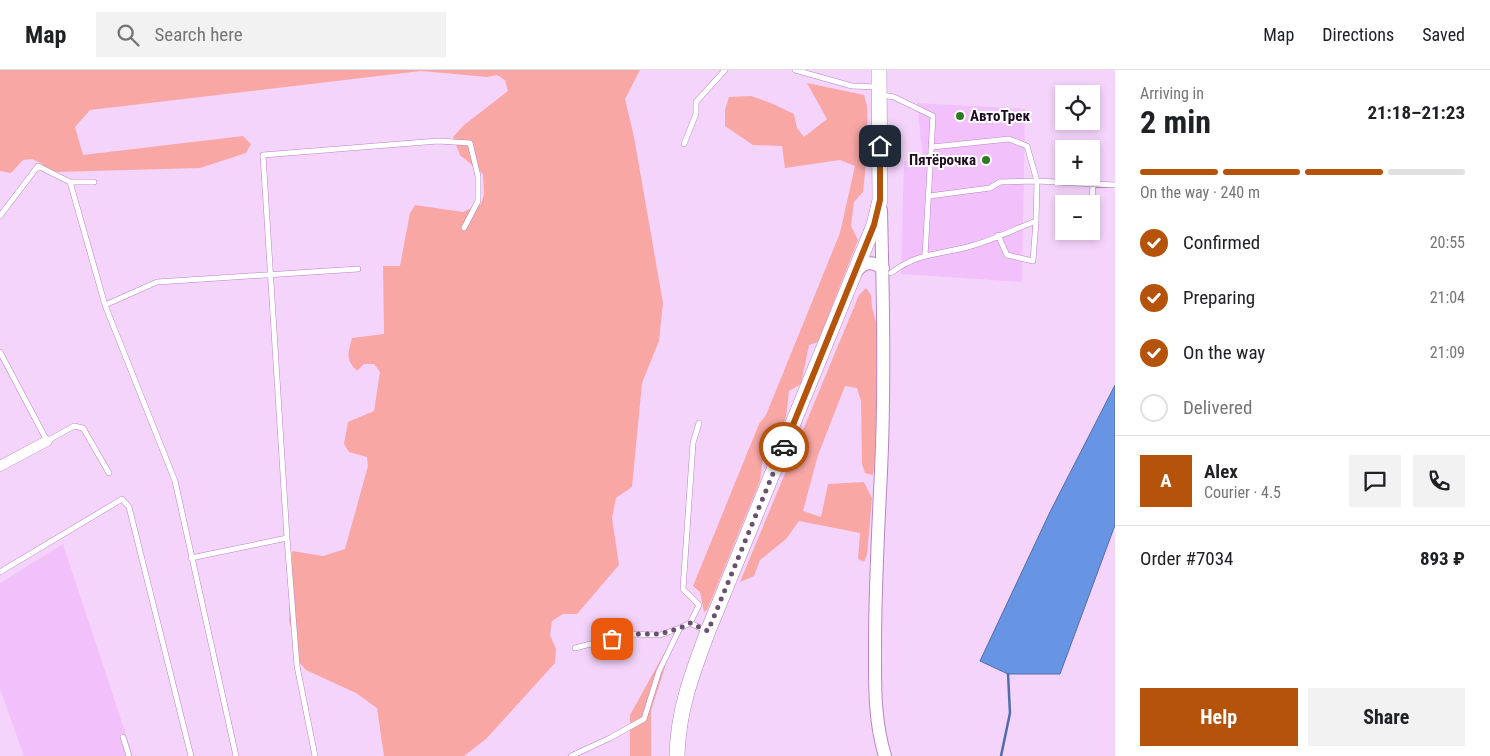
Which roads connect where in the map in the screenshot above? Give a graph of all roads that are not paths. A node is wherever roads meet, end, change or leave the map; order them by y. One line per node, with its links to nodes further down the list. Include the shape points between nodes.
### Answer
1 (725, 70): 5 (lane, via 696,102 696,114)
2 (795, 70): 4 (lane)
3 (879, 70): 4 (main road)
4 (879, 91): 6 (lane, via 933,116); 14 (main road)
5 (684, 144)
6 (932, 147): 7 (lane, via 1008,139 1027,146); 13 (lane)
7 (1037, 181): 10 (lane); 13 (lane, via 1000,182 990,188); 16 (lane)
8 (70, 182): 9 (lane); 15 (lane, via 38,166); 24 (lane)
9 (94, 182)
10 (1055, 182)
11 (1100, 184): 12 (lane)
12 (1115, 185)
13 (929, 196): 19 (lane)
14 (880, 200): 21 (street); 22 (main road)
15 (0, 216)
16 (1036, 221): 18 (lane); 18 (lane, via 1033,261 1006,255)
17 (464, 228): 23 (lane, via 478,201 478,176 470,144 438,141 263,154)
18 (998, 235): 19 (lane, via 971,246)
19 (925, 255): 21 (lane)
20 (358, 269): 23 (lane)
21 (887, 271): 22 (street, via 868,263); 44 (street, via 875,697 879,736)
22 (856, 272): 35 (main road)
23 (271, 274): 24 (lane, via 157,282); 30 (lane)
24 (104, 305): 31 (lane, via 175,481)
25 (0, 352): 27 (lane)
26 (699, 423): 33 (lane, via 693,442 683,589 699,605)
27 (46, 441): 28 (street); 29 (lane, via 74,426 83,428)
28 (0, 466)
29 (109, 473)
30 (287, 538): 31 (lane); 41 (lane, via 297,666)
31 (191, 558): 40 (lane)
32 (0, 572): 39 (lane, via 122,498 129,507)
33 (690, 623): 34 (lane); 35 (lane)
34 (680, 628): 36 (lane, via 660,634 630,634); 42 (lane, via 659,671 644,719)
35 (708, 631): 43 (main road, via 682,705)
36 (575, 648)
37 (123, 737): 38 (lane)
38 (129, 756)
39 (191, 756)
40 (236, 756)
41 (315, 756)
42 (570, 756)
43 (677, 756)
44 (885, 756)

